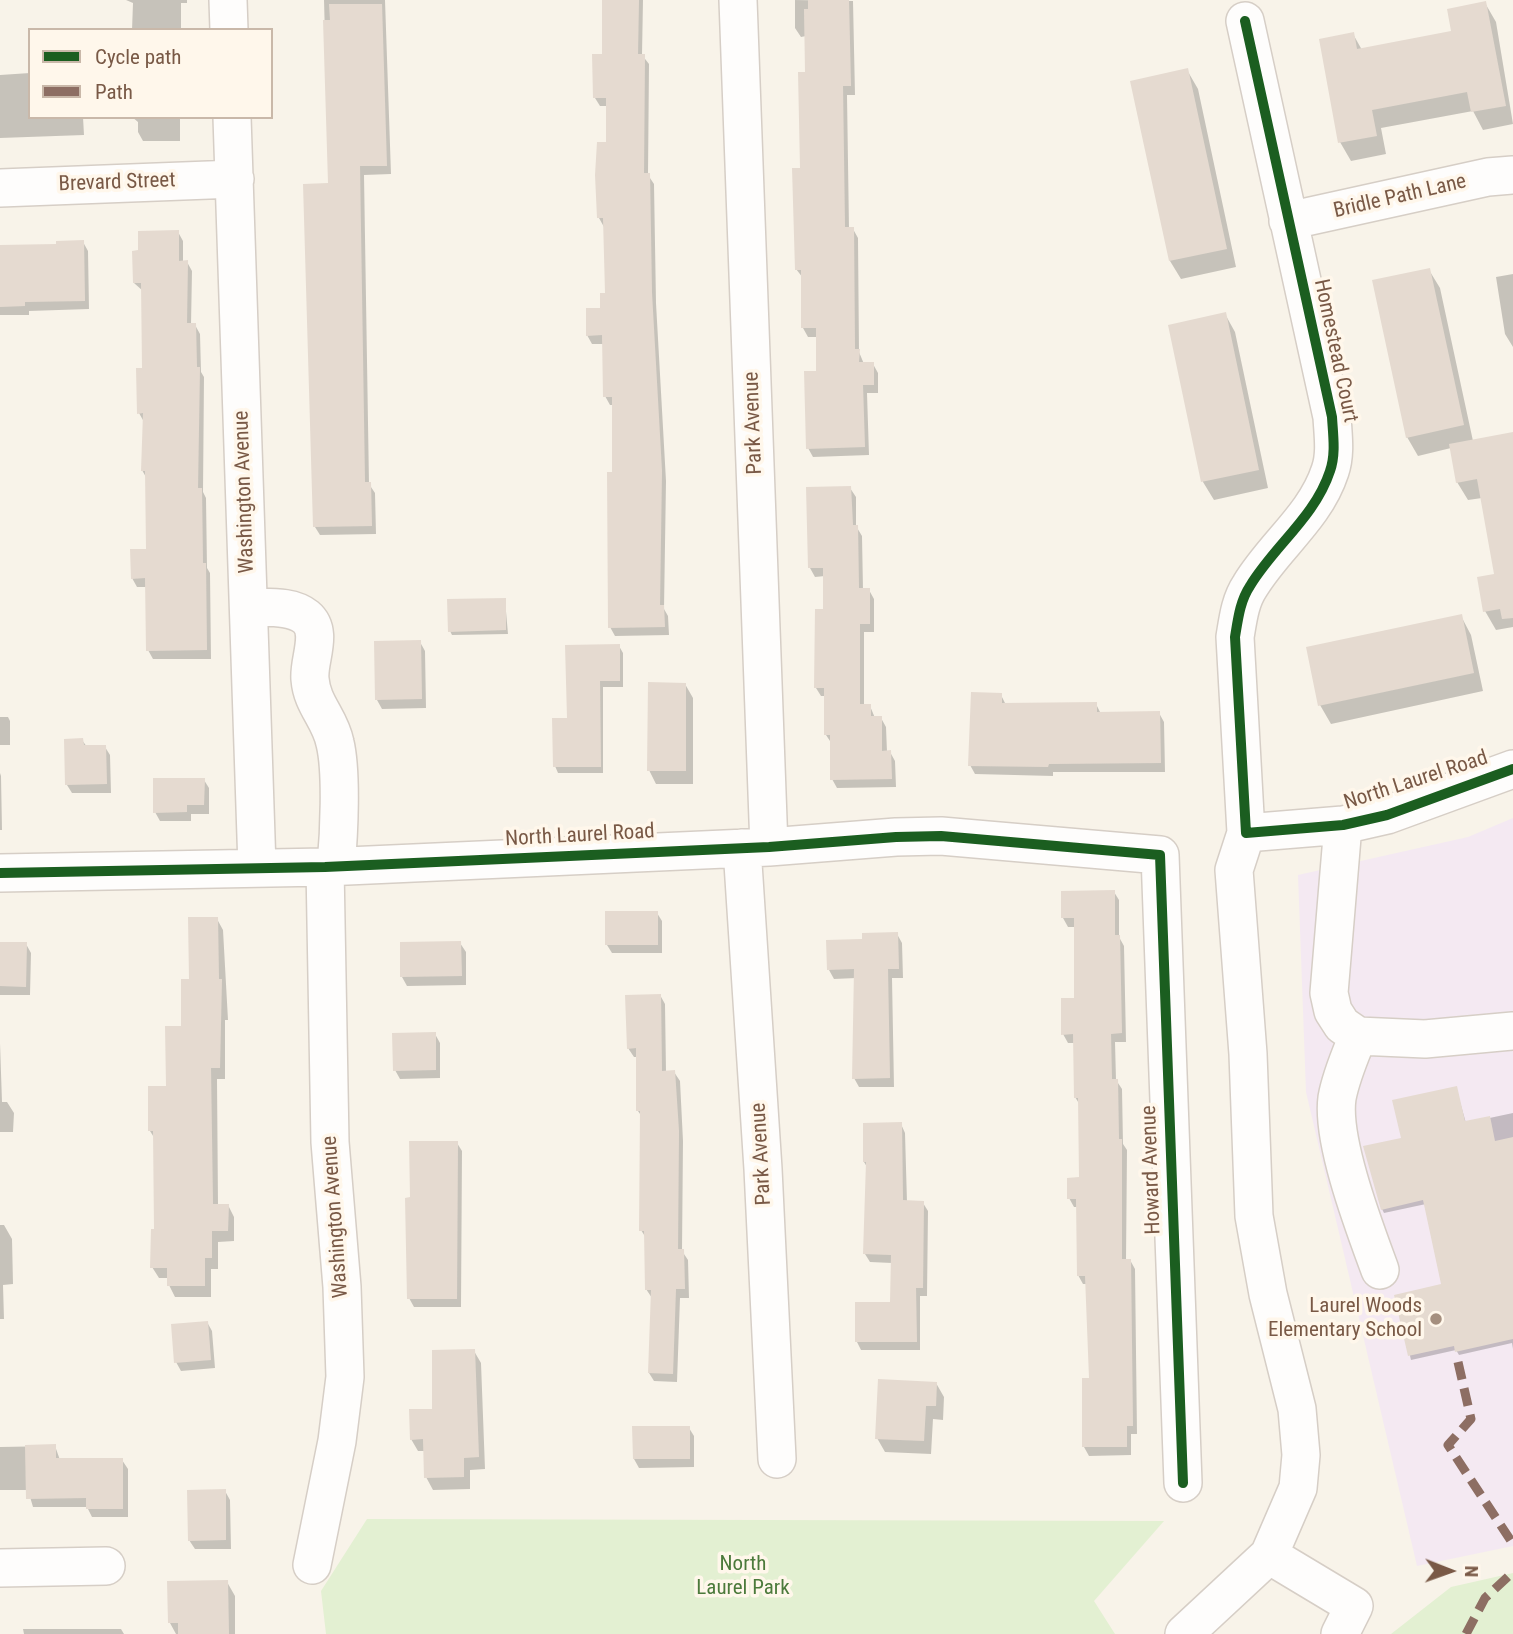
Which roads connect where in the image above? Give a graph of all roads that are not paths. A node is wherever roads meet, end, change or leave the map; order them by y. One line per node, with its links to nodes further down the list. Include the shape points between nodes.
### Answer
1 (228, 0): 4 (street)
2 (738, 0): 14 (street, Park Avenue)
3 (1245, 21): 9 (street, Homestead Court)
4 (229, 28)
5 (232, 119): 7 (street, Washington Avenue)
6 (1513, 175): 9 (street, Bridle Path Lane)
7 (234, 179): 8 (street, Brevard Street); 10 (street, Washington Avenue)
8 (0, 188)
9 (1288, 221): 13 (street, Homestead Court, via 1332,417 1334,447 1318,498 1250,586 1239,609 1235,637)
10 (249, 607): 16 (street, Washington Avenue, via 291,609 307,618 314,630 309,677 315,704 335,743 338,836); 17 (street, Washington Avenue)
11 (1513, 769): 12 (street, North Laurel Road, via 1387,815)
12 (1342, 825): 13 (street, North Laurel Road); 20 (street, via 1329,993 1342,1025)
13 (1246, 833): 24 (street, via 1234,870 1254,1216 1298,1416 1301,1455 1298,1488)
14 (756, 848): 15 (street, North Laurel Road, via 941,836); 16 (street, North Laurel Road); 22 (street, Park Avenue, via 763,1169)
15 (1160, 855): 23 (street, Howard Avenue)
16 (330, 866): 17 (street, North Laurel Road); 25 (street, Washington Avenue, via 330,1142 345,1377)
17 (257, 867): 18 (street, North Laurel Road)
18 (0, 873)
19 (1513, 1031): 20 (street, via 1425,1039)
20 (1358, 1036): 21 (street, via 1341,1082 1338,1126 1355,1203)
21 (1380, 1270)
22 (778, 1459)
23 (1183, 1483)
24 (1269, 1555): 28 (street); 29 (street, via 1354,1606)
25 (312, 1565)
26 (106, 1566): 27 (street)
27 (0, 1568)
28 (1184, 1634)
29 (1340, 1634)

